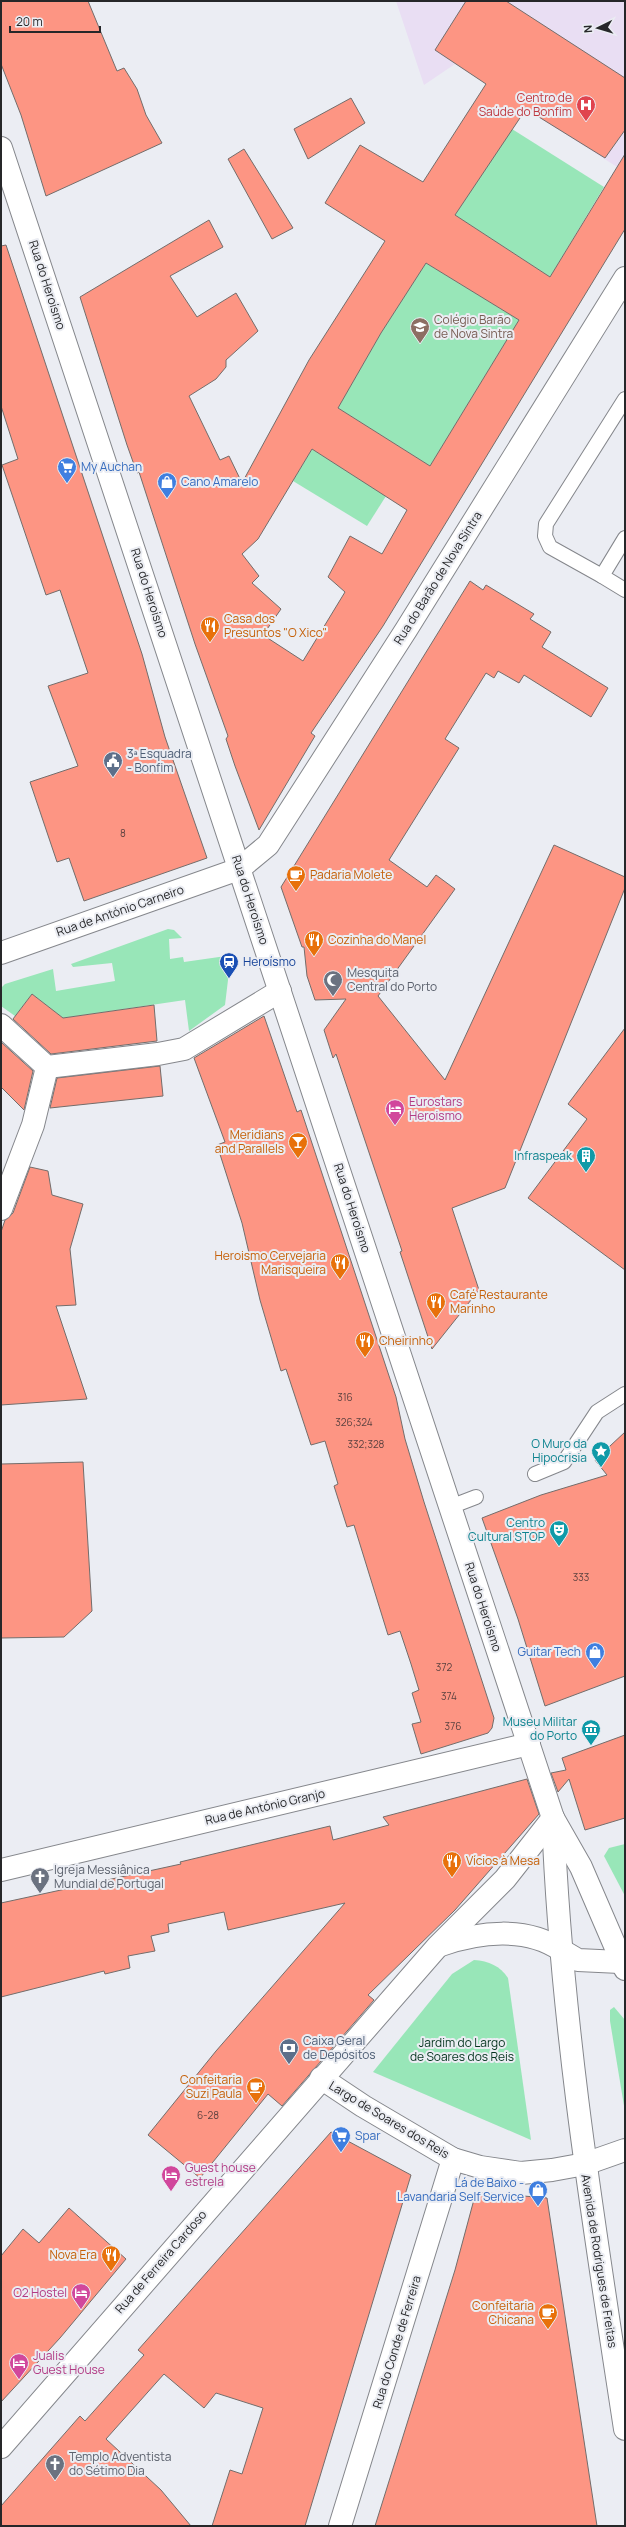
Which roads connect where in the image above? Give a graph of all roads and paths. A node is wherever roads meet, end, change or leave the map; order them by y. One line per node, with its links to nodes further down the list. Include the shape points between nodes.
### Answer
1 (1, 148): 7 (street, Rua do Heroísmo)
2 (625, 278): 7 (street, Rua do Barão de Nova Sintra, via 406,630 268,845)
3 (625, 399): 5 (lane, via 546,524 545,536 550,547)
4 (625, 538): 5 (lane)
5 (602, 576): 6 (lane)
6 (625, 590)
7 (239, 869): 8 (street, Rua de António Carneiro); 9 (street, Rua do Heroísmo)
8 (1, 952)
9 (280, 991): 11 (street, via 184,1049); 16 (street, Rua do Heroísmo)
10 (1, 1025): 11 (street)
11 (47, 1067): 12 (street, via 33,1125)
12 (1, 1209)
13 (625, 1394): 14 (lane, via 597,1412 564,1462)
14 (535, 1474)
15 (476, 1497): 16 (lane)
16 (450, 1507): 17 (street, Rua do Heroísmo)
17 (529, 1744): 18 (street); 19 (street, Rua de António Granjo)
18 (553, 1818): 20 (street, Largo de Soares dos Reis, via 505,1879); 21 (street); 22 (street, via 580,1867)
19 (1, 1870)
20 (438, 1946): 21 (street, via 465,1937 497,1933 536,1938 549,1942); 23 (street, Largo de Soares dos Reis)
21 (561, 1950): 22 (street, via 578,1960); 26 (street)
22 (623, 1966)
23 (321, 2078): 25 (street, Largo de Soares dos Reis, via 362,2106); 28 (street, Rua de Ferreira Cardoso)
24 (625, 2150): 26 (street, Largo de Soares dos Reis)
25 (453, 2159): 26 (street, Largo de Soares dos Reis, via 480,2167 521,2173); 29 (street, Rua do Conde de Ferreira)
26 (584, 2164): 27 (street, Avenida de Rodrigues de Freitas)
27 (625, 2429)
28 (1, 2446)
29 (340, 2526)

